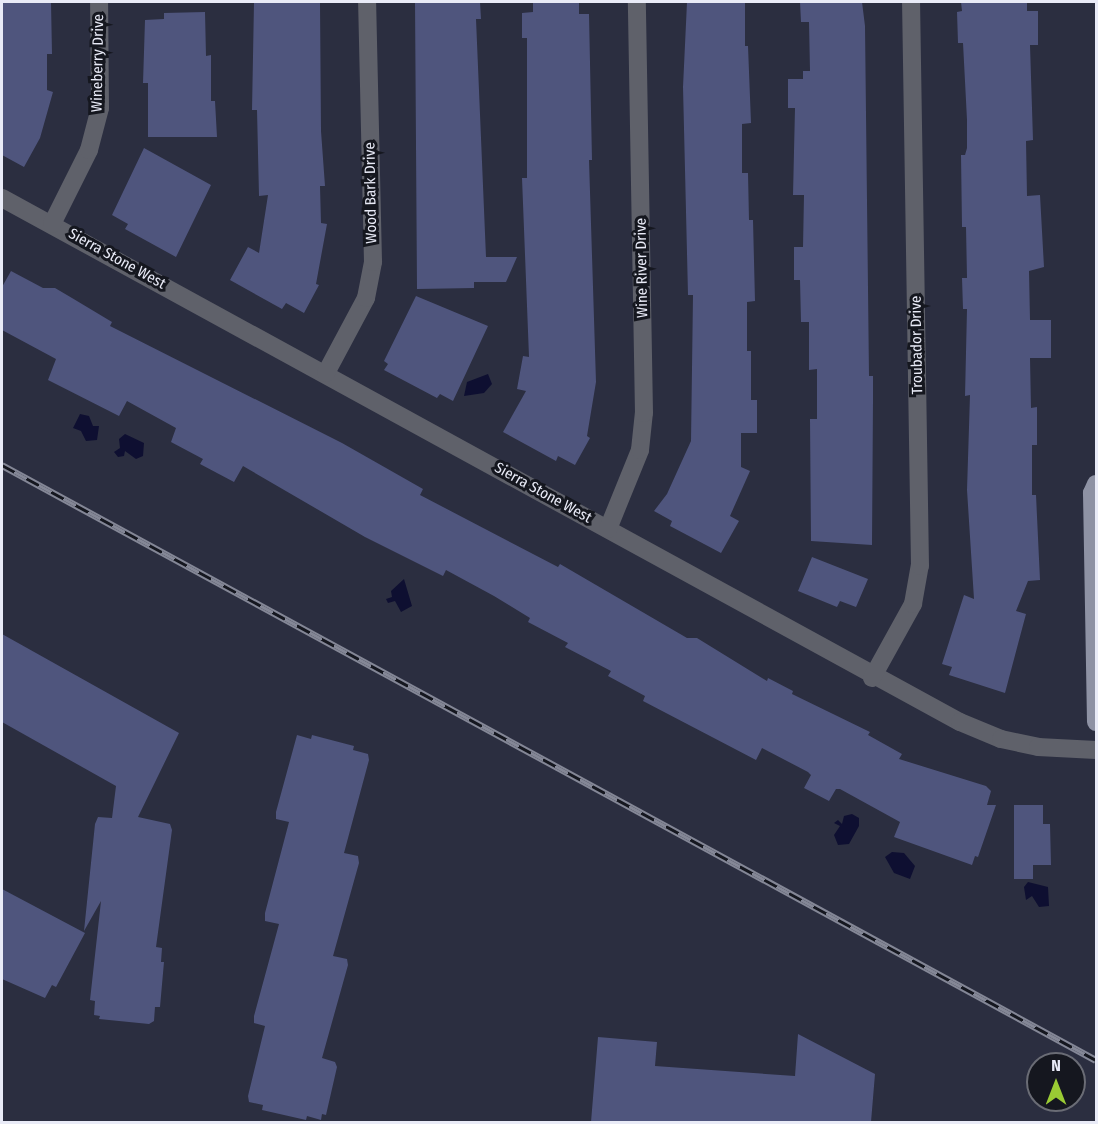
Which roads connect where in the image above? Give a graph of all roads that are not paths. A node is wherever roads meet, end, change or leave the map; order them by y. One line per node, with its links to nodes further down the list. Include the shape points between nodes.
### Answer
1 (99, 2): 6 (street, Wineberry Drive, via 100,108 89,150)
2 (367, 2): 7 (street, Wood Bark Drive, via 373,262 366,297)
3 (637, 2): 9 (street, Wine River Drive, via 644,413 640,450)
4 (911, 2): 10 (street, Troubador Drive, via 920,567 913,604)
5 (2, 198): 6 (street, Sierra Stone West)
6 (52, 224): 7 (street, Sierra Stone West)
7 (326, 374): 9 (street, Sierra Stone West)
8 (1096, 484): 11 (main road, via 1092,493)
9 (608, 529): 10 (street, Sierra Stone West)
10 (872, 678): 12 (street, Sierra Stone West, via 1001,739 1067,750)
11 (1096, 722)
12 (1096, 750)

